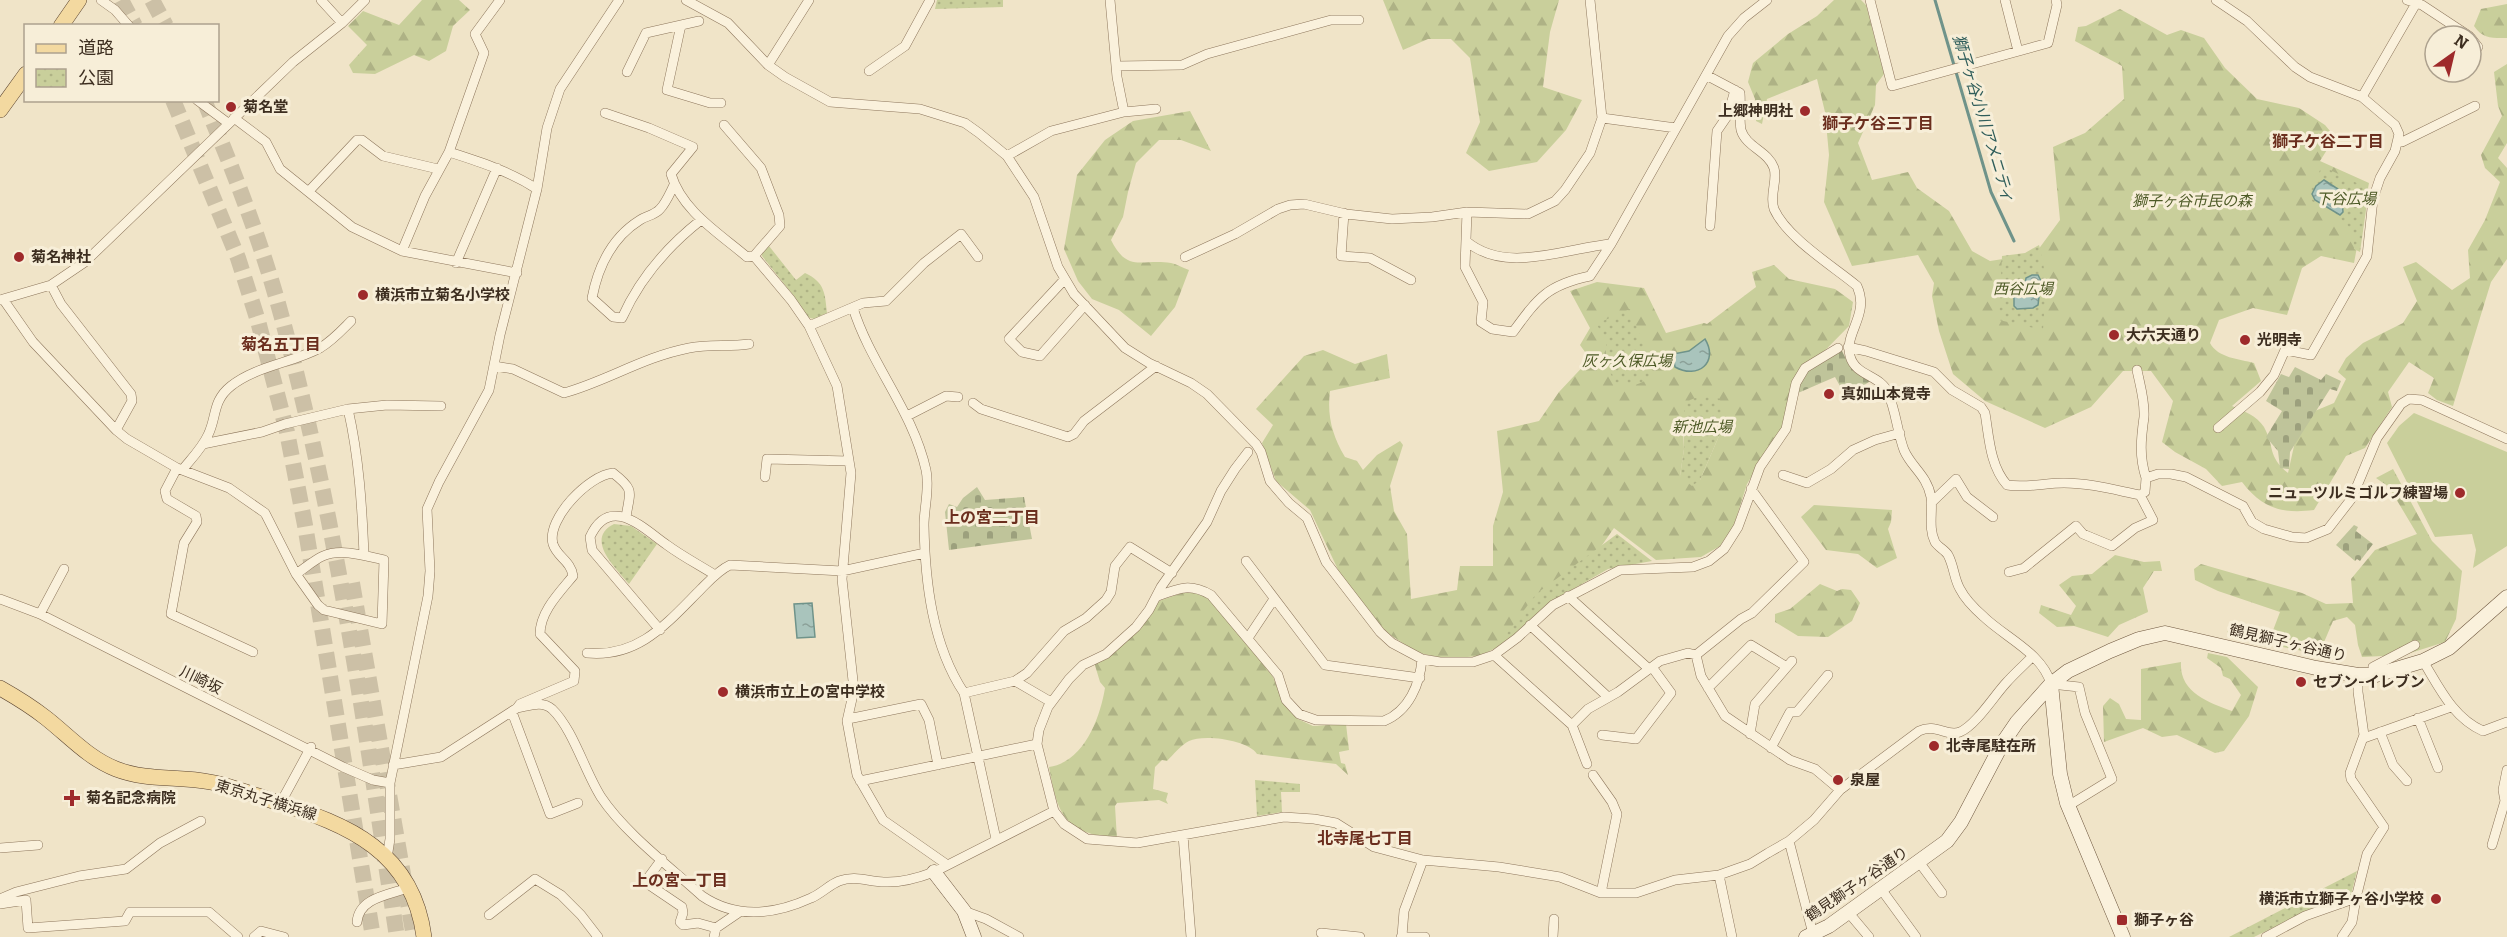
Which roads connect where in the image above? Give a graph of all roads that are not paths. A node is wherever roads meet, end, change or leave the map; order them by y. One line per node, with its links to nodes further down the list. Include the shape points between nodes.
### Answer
1 (79, 0): 21 (main road)
2 (101, 0): 22 (street)
3 (321, 0): 20 (street)
4 (365, 0): 20 (street)
5 (500, 0): 46 (street, via 475,34 484,53)
6 (619, 0): 51 (street, via 560,89 547,128)
7 (686, 0): 26 (street, via 728,23)
8 (809, 0): 26 (street)
9 (930, 0): 28 (street, via 905,46)
10 (1110, 0): 27 (street)
11 (1590, 0): 41 (street)
12 (1767, 0): 30 (street, via 1732,31)
13 (1870, 0): 25 (street, via 1892,86)
14 (2005, 0): 25 (street)
15 (2056, 0): 25 (street, via 2048,43)
16 (2216, 0): 33 (street, via 2247,21 2310,77)
17 (2414, 1): 23 (street); 33 (street)
18 (1359, 20): 27 (street, via 1331,20 1207,54 1182,65)
19 (699, 21): 24 (street)
20 (342, 23): 42 (street)
21 (62, 24)
22 (127, 24)
23 (2450, 24)
24 (681, 25): 29 (street, via 646,33); 35 (street, via 667,90)
25 (2019, 51)
26 (768, 65): 47 (street, via 830,102 920,109 965,123)
27 (1117, 66): 39 (street)
28 (869, 71)
29 (627, 72)
30 (1706, 75): 32 (street); 44 (street)
31 (24, 77): 37 (main road)
32 (1735, 90): 56 (street, via 1728,115 1717,132); 74 (street, via 1740,93 1741,130 1746,140 1765,154 1774,168 1774,209 1808,250 1857,286 1861,295 1862,306)
33 (2362, 97): 45 (street, via 2396,125)
34 (201, 102): 42 (street)
35 (721, 103)
36 (2475, 105): 45 (street)
37 (0, 110)
38 (1156, 110): 39 (street)
39 (1124, 112): 47 (street, via 1051,131)
40 (605, 113): 50 (street, via 693,147 670,174)
41 (1602, 118): 44 (street); 53 (street, via 1590,153 1556,201 1527,214)
42 (231, 120): 52 (street, via 266,142 280,169); 67 (street, via 84,262)
43 (724, 125): 60 (street, via 761,168 779,215 780,226)
44 (1676, 128): 58 (street)
45 (2399, 141): 83 (street, via 2373,199 2367,256 2311,355 2285,350 2274,375 2260,392)
46 (449, 152): 48 (street); 49 (street)
47 (1007, 156): 66 (street, via 1039,206)
48 (497, 168): 51 (street); 63 (street)
49 (438, 169): 52 (street, via 384,156 357,140); 59 (street)
50 (674, 185): 55 (street); 55 (street, via 657,213 641,219 616,241 598,272 592,298 613,318 622,318 639,283)
51 (537, 189): 64 (street)
52 (309, 191): 59 (street, via 352,227)
53 (1467, 212): 54 (street, via 1392,219); 57 (street)
54 (1344, 213): 62 (street, via 1304,204 1290,205); 65 (street, via 1341,256 1370,258)
55 (701, 220): 60 (street, via 747,257)
56 (1710, 226)
57 (1466, 241): 58 (street, via 1486,254 1514,258); 58 (street, via 1465,267 1483,302 1481,322 1503,332 1513,332 1537,300 1549,291 1590,276)
58 (1611, 244)
59 (402, 251): 63 (street)
60 (754, 256): 72 (street)
61 (978, 257): 70 (street, via 961,234 924,263 886,301)
62 (1185, 257)
63 (456, 262): 64 (street)
64 (517, 273): 75 (street)
65 (1411, 279)
66 (1064, 280): 69 (street); 69 (street, via 1009,339 1022,352 1040,356)
67 (51, 285): 68 (street); 84 (street, via 61,304 130,393 132,401)
68 (2, 300): 84 (street, via 33,342)
69 (1085, 306): 76 (street, via 1125,348)
70 (853, 308): 72 (street); 82 (street, via 861,334)
71 (351, 321): 87 (street, via 319,349 255,372 230,386 216,404)
72 (809, 326): 89 (street, via 837,386)
73 (749, 344): 75 (street, via 688,348 632,364 592,385 564,393 513,369)
74 (1843, 348): 85 (street, via 1856,369 1886,387); 94 (street, via 1805,368 1796,383 1786,429 1760,467); 95 (street, via 1934,372 1952,390 1981,407 1995,467 2007,485 2074,484)
75 (494, 366): 153 (street, via 489,390 428,509 428,596)
76 (1156, 366): 79 (street, via 1068,437); 125 (street, via 1207,394 1256,444 1270,481 1307,518 1326,562 1352,597 1392,643)
77 (2137, 370): 93 (street, via 2144,416 2141,461)
78 (958, 397): 82 (street, via 946,396)
79 (973, 403)
80 (441, 406): 81 (street)
81 (348, 409): 87 (street); 102 (street, via 362,497)
82 (907, 416): 101 (street, via 927,472)
83 (2218, 428)
84 (117, 430): 90 (street)
85 (1900, 433): 91 (street, via 1853,450 1807,483); 96 (street, via 1905,452 1924,476)
86 (2507, 439): 93 (street, via 2422,400 2409,399 2401,404 2377,438 2352,498 2328,529 2306,538 2264,529 2252,522 2243,506 2186,477 2158,474)
87 (203, 444): 90 (street)
88 (1248, 452): 107 (street)
89 (849, 461): 92 (street, via 767,459); 105 (street)
90 (180, 469): 108 (street, via 229,488 265,513); 120 (street, via 165,491 167,499 196,516 197,522 184,543 171,614)
91 (1783, 475)
92 (765, 477)
93 (2146, 478): 95 (street, via 2145,492)
94 (1751, 489): 111 (street, via 1738,527 1724,549 1709,561 1693,567 1620,570); 123 (street, via 1804,562 1752,613)
95 (2140, 495): 100 (street, via 2153,520 2112,546 2083,534)
96 (1931, 503): 98 (street, via 1956,479 1966,497); 124 (street, via 1931,530 1936,544 1947,553 1960,590 1984,617)
97 (626, 517): 109 (street); 117 (street, via 602,521 592,532 590,543 595,555); 140 (street, via 630,489 613,473 607,473 587,484 559,519 552,543 572,567 573,576 548,608 540,634 575,671 574,681 520,704)
98 (1993, 517)
99 (2069, 517): 100 (street)
100 (2076, 526): 106 (street, via 2024,568)
101 (925, 553): 105 (street); 136 (street, via 932,608 945,655)
102 (364, 555): 108 (street, via 324,555); 108 (street, via 384,560 382,624 324,610)
103 (1246, 561): 114 (street)
104 (64, 569): 115 (street)
105 (842, 572): 109 (street, via 736,563); 141 (street, via 854,690)
106 (2009, 572)
107 (1172, 573): 110 (street); 132 (street, via 1130,547 1115,566 1106,600 1064,632 1028,673)
108 (296, 574)
109 (715, 575): 117 (street)
110 (1158, 596): 118 (street, via 1176,589 1198,588 1211,595); 138 (street, via 1136,627 1106,654 1083,665)
111 (1568, 596): 116 (street); 127 (street)
112 (2507, 597): 126 (main road, 鶴見獅子ヶ谷通り, via 2449,648)
113 (0, 599): 115 (street, 川崎坂)
114 (1274, 599): 118 (street); 131 (street, via 1325,665)
115 (40, 614): 151 (street, 川崎坂)
116 (1530, 626): 122 (street); 137 (street)
117 (660, 630): 121 (street, via 635,646 605,654)
118 (1248, 638): 131 (street, via 1278,675 1286,700 1294,710 1316,720 1390,718 1401,710)
119 (2415, 645): 130 (street, via 2373,667)
120 (253, 652)
121 (586, 653)
122 (1494, 655): 125 (street, via 1473,662); 144 (street)
123 (1696, 655): 127 (street, via 1677,656); 135 (street)
124 (2033, 656): 133 (street); 162 (street, via 1961,732 1928,727 1919,731)
125 (1422, 659): 131 (street)
126 (2423, 661): 130 (main road, 鶴見獅子ヶ谷通り); 139 (street)
127 (1650, 668): 137 (street); 147 (street, via 1671,693 1636,739)
128 (1828, 675): 150 (street, via 1797,712 1790,712)
129 (2358, 675): 130 (main road, 鶴見獅子ヶ谷通り); 133 (main road, 鶴見獅子ヶ谷通り, via 2165,633 2110,651 2068,671); 148 (street)
130 (2376, 675)
131 (1420, 678)
132 (1015, 681): 136 (street); 138 (street)
133 (2051, 684): 165 (main road, via 2060,774); 165 (street, via 2079,687 2085,713 2112,779); 178 (main road, 鶴見獅子ヶ谷通り, via 2002,744 1957,828)
134 (0, 688): 164 (main road, 東京丸子横浜線, via 35,710 90,756 112,767 150,778 215,783)
135 (1708, 688): 146 (street, via 1725,716); 146 (street, via 1751,645 1789,664 1755,704)
136 (964, 693): 152 (street)
137 (1608, 697): 144 (street)
138 (1051, 702): 149 (street)
139 (2451, 707): 142 (street); 143 (street, via 2483,731)
140 (515, 710): 153 (street, via 441,757); 163 (street, via 550,814); 176 (street, via 539,704 550,707 601,797)
141 (848, 718): 154 (street, via 921,704 929,720); 159 (street)
142 (2418, 718): 145 (street); 156 (street)
143 (2507, 722)
144 (1572, 725): 155 (street)
145 (2380, 732): 148 (street); 160 (street, via 2393,765)
146 (1750, 734): 150 (street)
147 (1602, 735)
148 (2364, 738): 186 (street, via 2351,779 2384,827 2367,854)
149 (1037, 744): 152 (street); 166 (street)
150 (1771, 748): 162 (street, via 1815,769)
151 (311, 749): 161 (street, 川崎坂, via 373,780); 164 (street)
152 (978, 757): 154 (street); 170 (street)
153 (393, 765): 161 (street)
154 (938, 765): 159 (street)
155 (1587, 765)
156 (2438, 768)
157 (2507, 770): 168 (street)
158 (1593, 775): 184 (street, via 1617,814)
159 (860, 781): 179 (street, via 883,820)
160 (2407, 781)
161 (390, 783): 175 (street)
162 (1840, 790): 171 (street)
163 (578, 803)
164 (280, 804): 175 (main road, 東京丸子横浜線, via 346,828 369,841)
165 (2068, 806): 213 (main road)
166 (1054, 811): 169 (street, via 1087,839 1137,843); 170 (street)
167 (201, 821): 187 (street, via 160,843 126,870 79,876)
168 (2503, 821): 173 (street)
169 (1183, 835): 177 (street, via 1284,817 1314,819 1336,823 1374,847); 205 (street)
170 (996, 839): 179 (street)
171 (1789, 841): 181 (street, via 1750,864); 197 (street)
172 (38, 845): 174 (street)
173 (2492, 845)
174 (0, 848)
175 (387, 858): 182 (main road, 東京丸子横浜線)
176 (662, 859): 191 (street, via 702,896); 195 (street, via 645,882 682,907 683,926 698,923)
177 (1423, 860): 184 (street, via 1560,878); 207 (street, via 1404,911)
178 (1919, 862): 183 (main road, 鶴見獅子ヶ谷通り); 185 (street)
179 (946, 864): 180 (street)
180 (934, 872): 189 (main road); 191 (street, via 899,881 839,881 789,907)
181 (1719, 875): 184 (street, via 1675,880 1636,893); 210 (street)
182 (408, 888): 194 (street, via 368,902 358,913); 201 (main road, 東京丸子横浜線)
183 (1881, 889): 190 (main road, 鶴見獅子ヶ谷通り); 212 (street)
184 (1601, 893)
185 (1942, 893)
186 (2356, 898): 214 (street, via 2305,916); 215 (street, via 2352,922)
187 (0, 899)
188 (0, 904): 198 (street, via 26,900 28,928 125,921 130,912 209,912)
189 (964, 910): 203 (main road); 204 (street)
190 (1848, 912): 197 (main road, 鶴見獅子ヶ谷通り); 211 (street)
191 (738, 913): 195 (street)
192 (489, 915): 202 (street, via 535,879 561,895)
193 (1554, 919): 209 (street)
194 (357, 922)
195 (715, 932)
196 (1321, 933): 206 (street)
197 (1809, 935)
198 (238, 937)
199 (254, 937): 200 (street, via 261,931)
200 (284, 937)
201 (424, 937)
202 (598, 937)
203 (974, 937)
204 (1019, 937)
205 (1191, 937)
206 (1360, 937)
207 (1402, 937): 208 (street)
208 (1425, 937)
209 (1553, 937)
210 (1732, 937)
211 (1869, 937)
212 (1916, 937)
213 (2122, 937)
214 (2266, 937)
215 (2342, 937)

